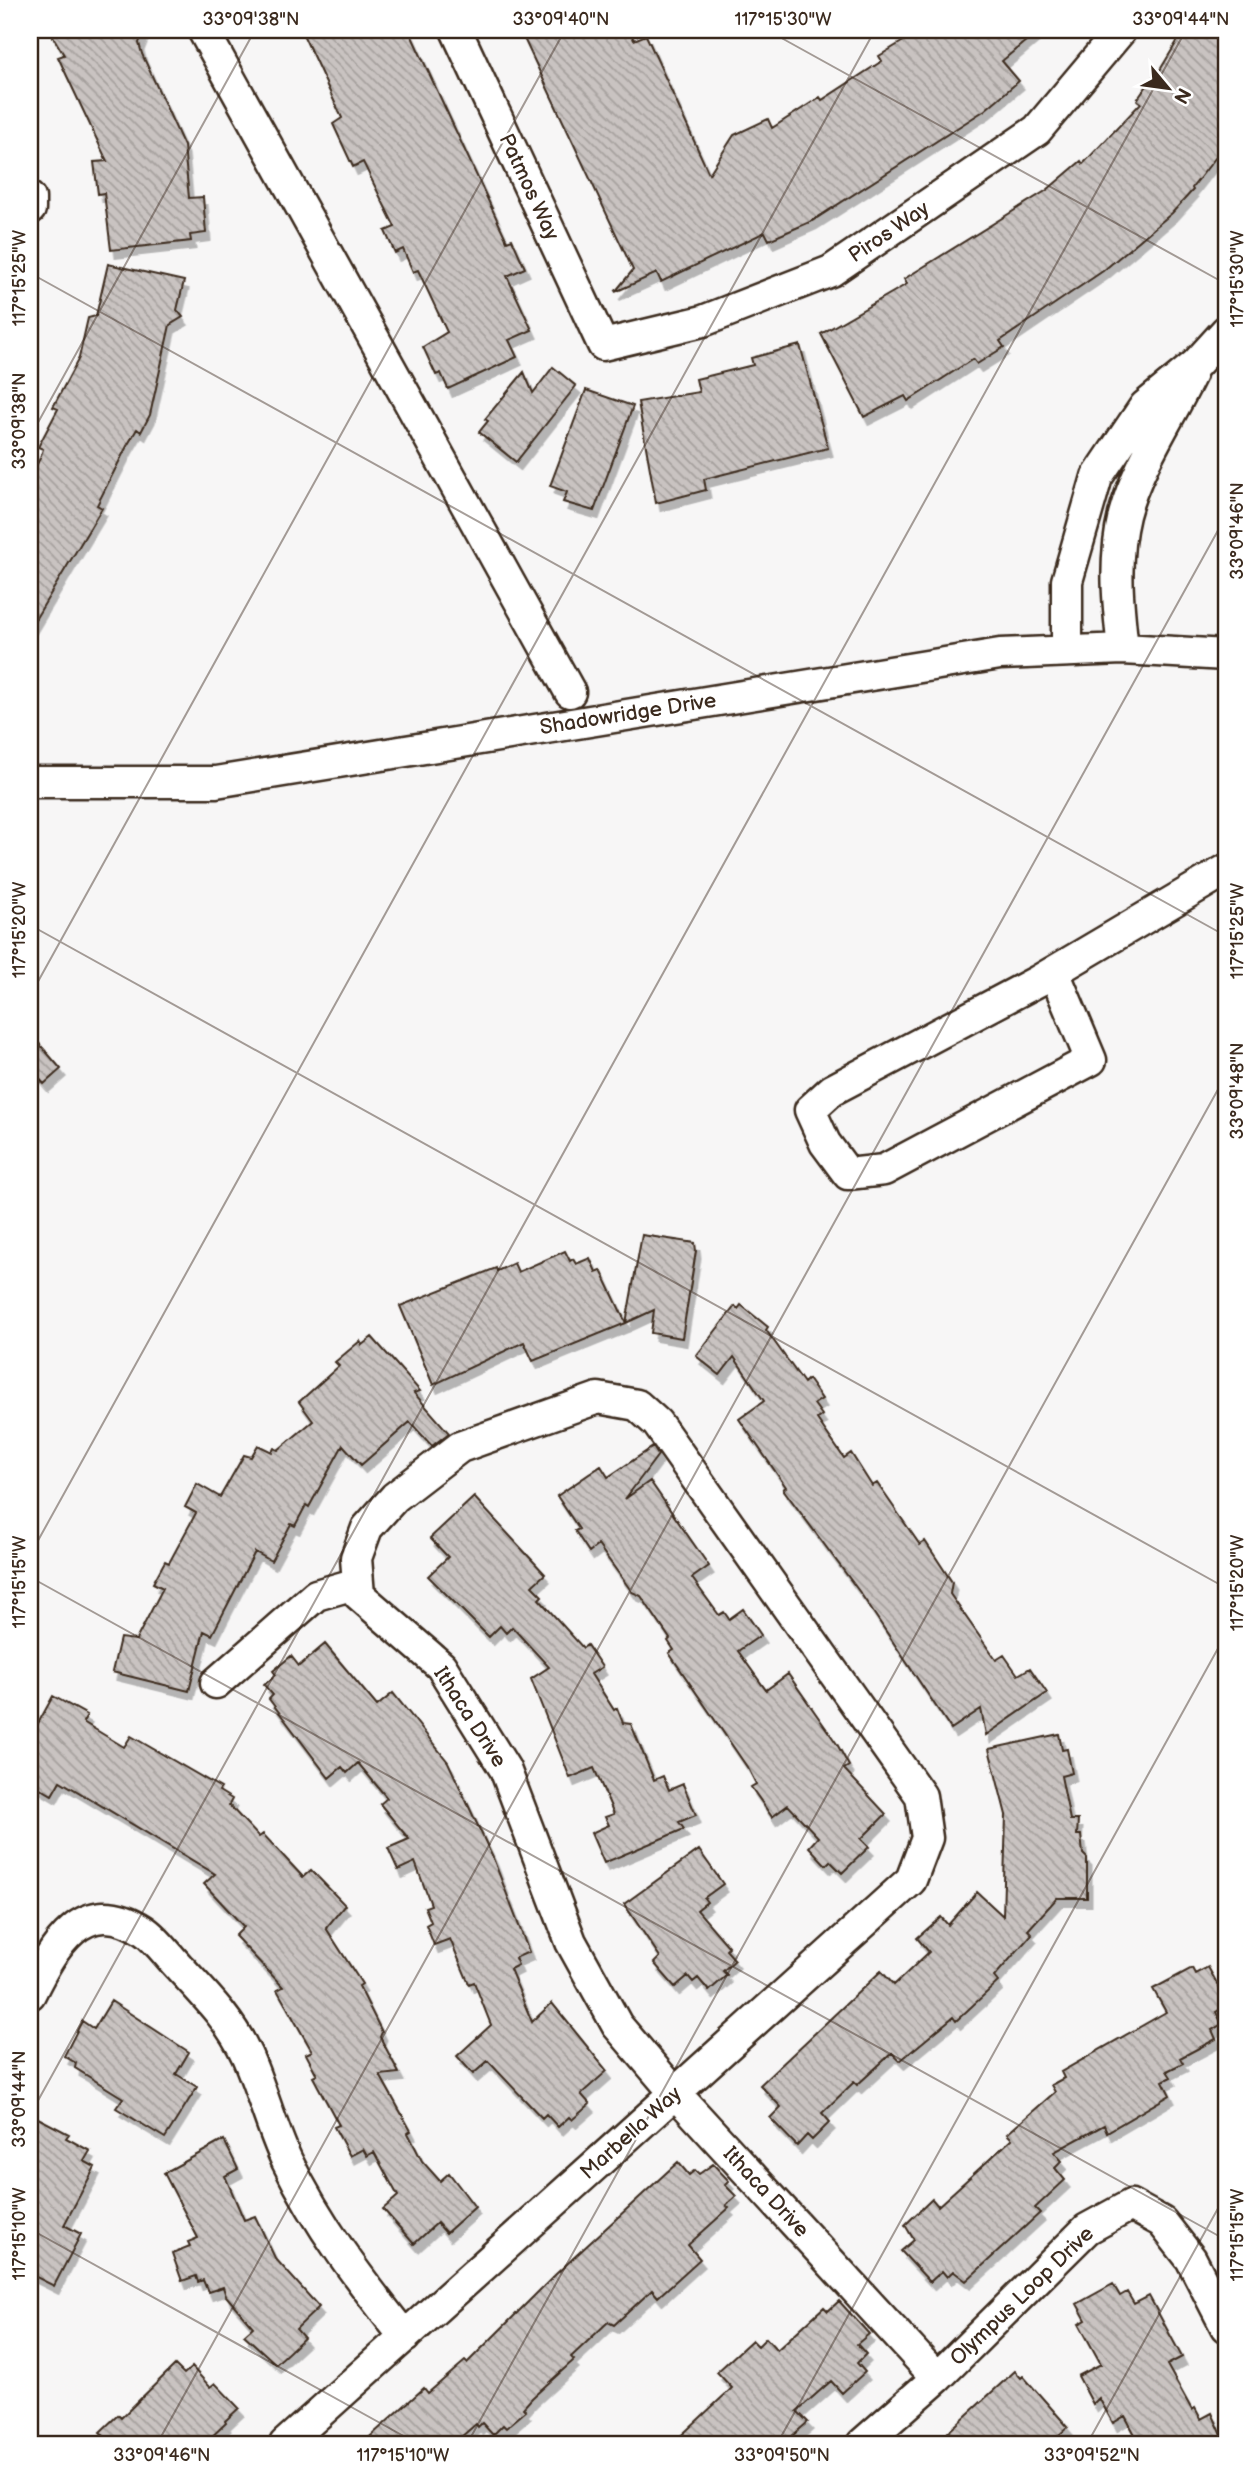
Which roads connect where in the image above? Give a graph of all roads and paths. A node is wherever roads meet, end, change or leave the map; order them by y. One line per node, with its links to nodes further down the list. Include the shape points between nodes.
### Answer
1 (203, 30): 14 (street)
2 (456, 30): 7 (street, Patmos Way)
3 (1121, 30): 7 (street, Piros Way, via 1037,130 831,271 704,321)
4 (30, 198): 5 (street)
5 (30, 209)
6 (1226, 331): 8 (street)
7 (603, 345)
8 (1196, 364): 9 (street, via 1146,406); 10 (street)
9 (1097, 478): 10 (street); 12 (street, via 1067,581)
10 (1135, 486): 11 (street, via 1124,516 1116,581)
11 (1123, 649): 12 (street, Shadowridge Drive); 13 (street, Shadowridge Drive)
12 (1067, 650): 15 (street, Shadowridge Drive, via 1000,654 216,782)
13 (1226, 654)
14 (570, 692)
15 (30, 782)
16 (1226, 870): 17 (street)
17 (1054, 972): 17 (street, via 832,1090 810,1110 825,1143 848,1174 884,1170 1091,1060)
18 (358, 1583): 19 (street, via 316,1595); 21 (street, Ithaca Drive, via 359,1595 441,1666 505,1769 571,1942 617,2025); 21 (street, Marbella Way, via 356,1558 367,1528 394,1497 460,1447 598,1398 637,1405 657,1423 921,1796 927,1838 911,1880)
19 (216, 1683)
20 (30, 1994): 23 (street, via 53,1948 76,1925 95,1918 122,1919 145,1931 223,2014 247,2056 286,2160 339,2254)
21 (675, 2093): 23 (street, Marbella Way); 24 (street, Ithaca Drive)
22 (1226, 2327): 24 (street, Olympus Loop Drive, via 1191,2259 1162,2222 1130,2205 1087,2229)
23 (405, 2337): 25 (street, Marbella Way)
24 (937, 2378): 26 (street, Olympus Loop Drive)
25 (285, 2444)
26 (862, 2444)

